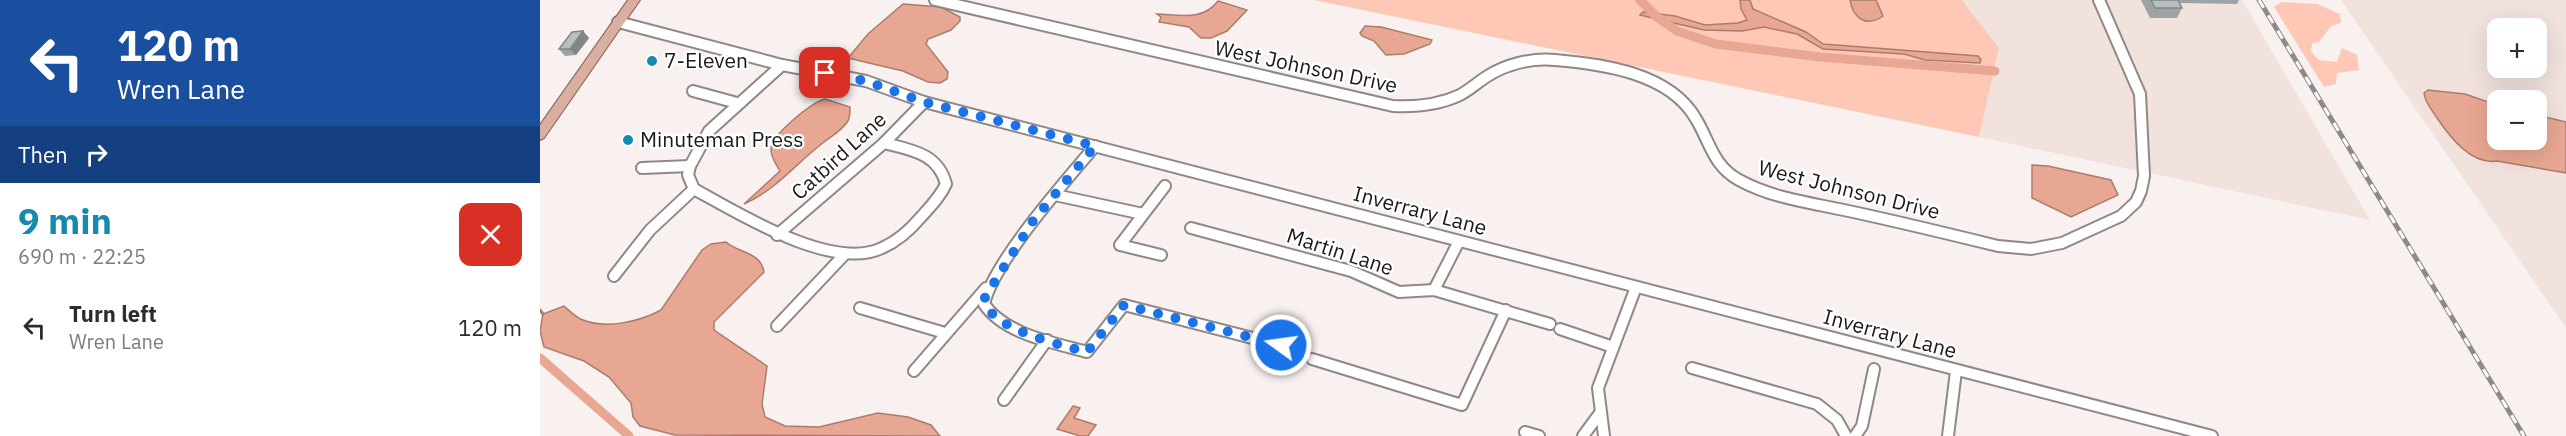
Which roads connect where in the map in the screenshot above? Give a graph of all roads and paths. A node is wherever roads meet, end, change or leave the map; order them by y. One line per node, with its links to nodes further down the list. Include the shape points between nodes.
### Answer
1 (633, 0): 4 (main road)
2 (935, 0): 3 (street, West Johnson Drive, via 1393,106 1432,104 1456,97 1493,73 1535,60 1564,61 1640,77 1660,84 1685,102 1698,121 1710,154 1739,180 1780,196 1998,246 2031,249 2062,243 2121,216 2141,191 2144,176 2140,94)
3 (2099, 0)
4 (618, 22): 5 (street, Inverrary Lane); 9 (main road)
5 (782, 65): 7 (street, Inverrary Lane, via 866,81); 8 (street)
6 (693, 91): 8 (street)
7 (924, 102): 10 (street, Catbird Lane); 11 (street, Inverrary Lane)
8 (737, 103): 12 (street, via 709,131)
9 (540, 135)
10 (884, 143): 19 (street, Catbird Lane); 21 (street, via 932,158 941,165 946,184 906,234 881,249)
11 (1095, 146): 16 (street); 20 (street, Inverrary Lane)
12 (690, 166): 13 (street); 15 (street, via 688,175)
13 (642, 168)
14 (1165, 186): 17 (street)
15 (694, 189): 19 (street); 24 (street, via 650,230)
16 (1055, 195): 17 (street); 23 (street)
17 (1143, 214): 22 (street, via 1120,245)
18 (1191, 228): 26 (street, Martin Lane, via 1350,271 1399,292)
19 (777, 235): 21 (street)
20 (1459, 241): 25 (street, Inverrary Lane); 26 (street)
21 (845, 254): 29 (street)
22 (1161, 255)
23 (1000, 273): 30 (street); 31 (street, via 985,297 989,311 1022,332)
24 (614, 276)
25 (1636, 287): 32 (street); 36 (street, Inverrary Lane)
26 (1434, 290): 28 (street, Martin Lane)
27 (860, 308): 30 (street)
28 (1506, 310): 31 (street, via 1462,405 1307,355 1124,305 1087,352); 32 (street, Martin Lane)
29 (777, 326)
30 (945, 333): 35 (street)
31 (1047, 340): 37 (street)
32 (1613, 347): 38 (street, via 1598,388)
33 (1692, 368): 43 (street, via 1817,404 1837,420)
34 (1874, 369): 44 (street, via 1862,426)
35 (914, 371)
36 (1956, 371): 45 (street); 46 (street, Inverrary Lane)
37 (1004, 400)
38 (1600, 413): 41 (street); 42 (street)
39 (1525, 432): 40 (street)
40 (1539, 436)
41 (1583, 436)
42 (1604, 436)
43 (1846, 436)
44 (1855, 436)
45 (1947, 436)
46 (2212, 436)

